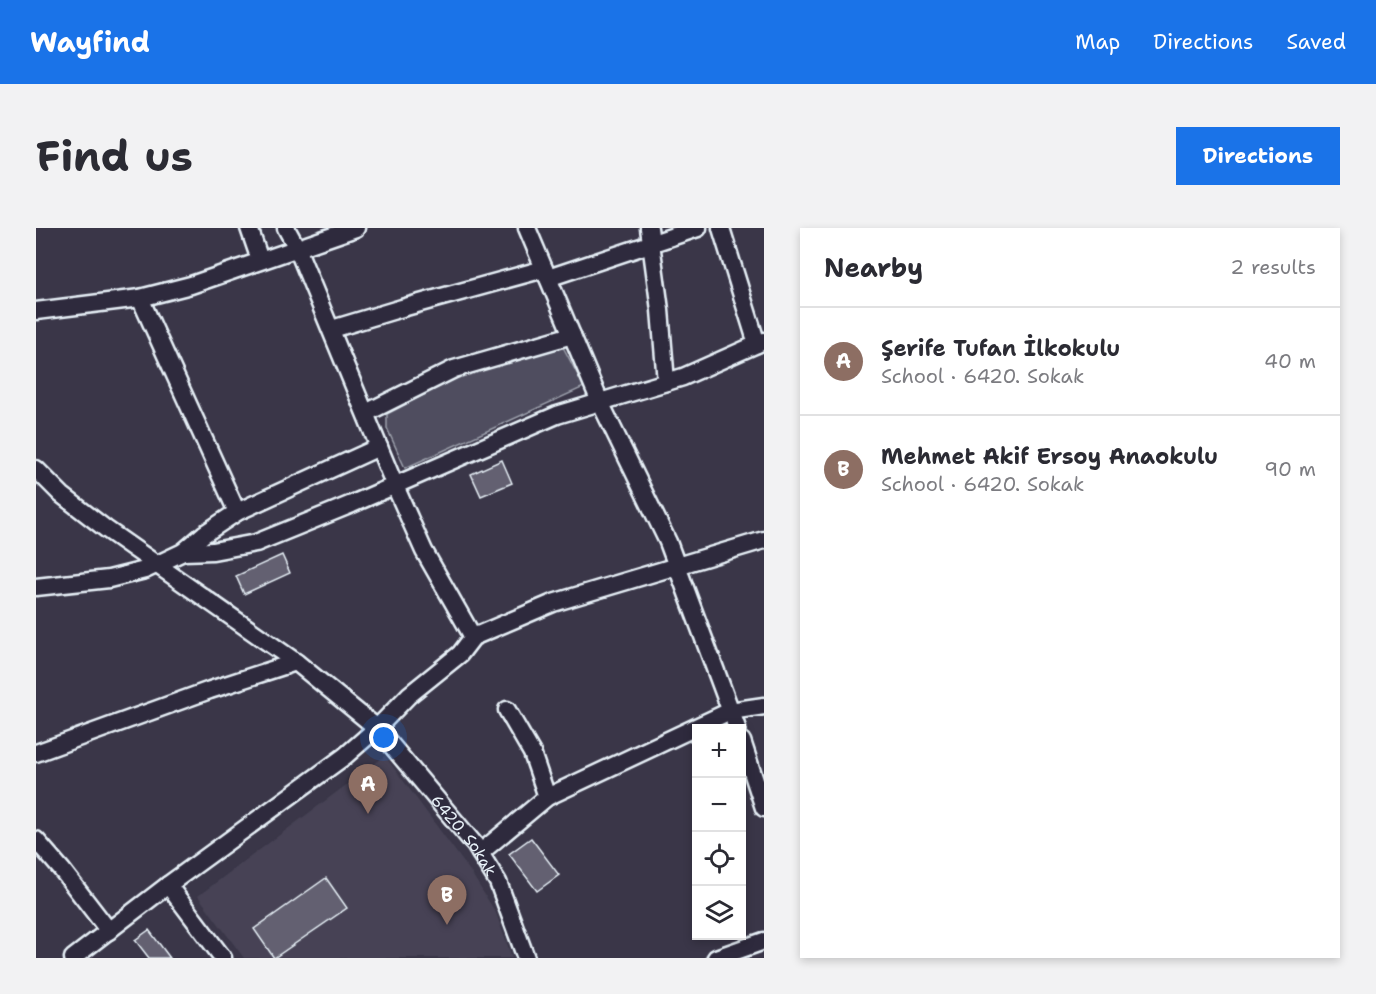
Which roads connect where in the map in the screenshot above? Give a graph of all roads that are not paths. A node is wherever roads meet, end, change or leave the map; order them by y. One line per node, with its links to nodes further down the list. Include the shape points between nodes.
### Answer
1 (249, 228): 9 (street)
2 (286, 228): 8 (street)
3 (356, 228): 8 (street)
4 (527, 228): 10 (street)
5 (698, 228): 7 (street)
6 (721, 228): 15 (street)
7 (650, 236): 10 (street); 16 (street)
8 (297, 248): 9 (street); 13 (street)
9 (260, 260): 11 (street, via 191,285)
10 (546, 274): 13 (street); 14 (street)
11 (140, 298): 12 (street); 22 (street)
12 (36, 311)
13 (332, 329): 18 (street)
14 (572, 335): 17 (street); 18 (street, via 454,369)
15 (760, 342): 16 (street)
16 (666, 382): 17 (street)
17 (600, 402): 21 (street, via 557,415); 26 (street)
18 (366, 412): 19 (street)
19 (379, 447): 21 (street); 22 (street)
20 (36, 469): 25 (street, 6420. Sokak, via 62,495)
21 (395, 486): 24 (street, via 256,543); 28 (street, via 424,551)
22 (237, 512): 24 (street)
23 (764, 540): 26 (street)
24 (183, 552): 25 (street)
25 (156, 564): 27 (street, via 109,579); 29 (street, 6420. Sokak)
26 (676, 565): 28 (street, via 553,603); 32 (street)
27 (36, 587)
28 (473, 636): 34 (street, via 460,654 409,695)
29 (296, 662): 34 (street, 6420. Sokak); 35 (street)
30 (764, 706): 32 (street)
31 (507, 711): 37 (street, via 532,753)
32 (730, 711): 33 (street); 37 (street)
33 (735, 724)
34 (377, 728): 40 (street, 6420. Sokak); 41 (street, via 345,756)
35 (36, 753)
36 (746, 756): 38 (street)
37 (547, 797): 40 (street)
38 (764, 808)
39 (36, 840): 42 (street)
40 (480, 853): 46 (street, 6420. Sokak, via 498,882)
41 (168, 885): 42 (street); 45 (street)
42 (109, 931): 44 (street)
43 (764, 941): 47 (street)
44 (73, 958)
45 (223, 958)
46 (526, 958)
47 (716, 958)

